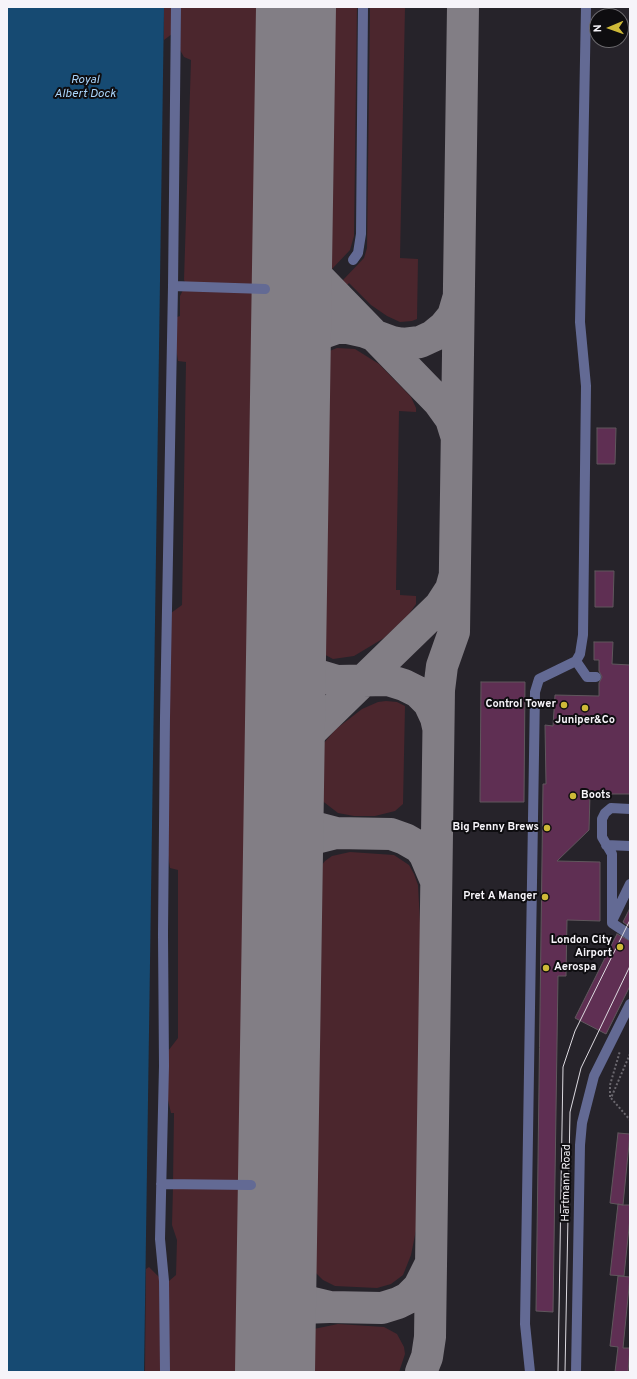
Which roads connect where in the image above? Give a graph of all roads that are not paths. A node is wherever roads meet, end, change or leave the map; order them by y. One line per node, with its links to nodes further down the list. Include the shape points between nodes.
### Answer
1 (176, 7): 5 (street)
2 (363, 7): 4 (street, via 361,234 358,253)
3 (586, 7): 7 (street, via 580,326 586,374 586,407 582,635 580,654)
4 (353, 260)
5 (174, 286): 6 (street); 16 (street, via 165,717)
6 (265, 289)
7 (576, 661): 8 (street, via 587,677); 19 (street, via 539,679 535,692 525,1324)
8 (596, 678)
9 (630, 809): 10 (street, via 611,808 605,812 602,819 602,838)
10 (606, 845): 11 (street); 13 (street, via 611,850 612,858)
11 (630, 846)
12 (630, 884): 13 (street)
13 (612, 923): 14 (street)
14 (630, 935)
15 (630, 1004): 20 (street, Hartmann Road, via 596,1071 582,1123)
16 (161, 1184): 17 (street); 18 (street, via 160,1239 165,1288)
17 (251, 1185)
18 (165, 1372)
19 (530, 1372)
20 (576, 1372)

